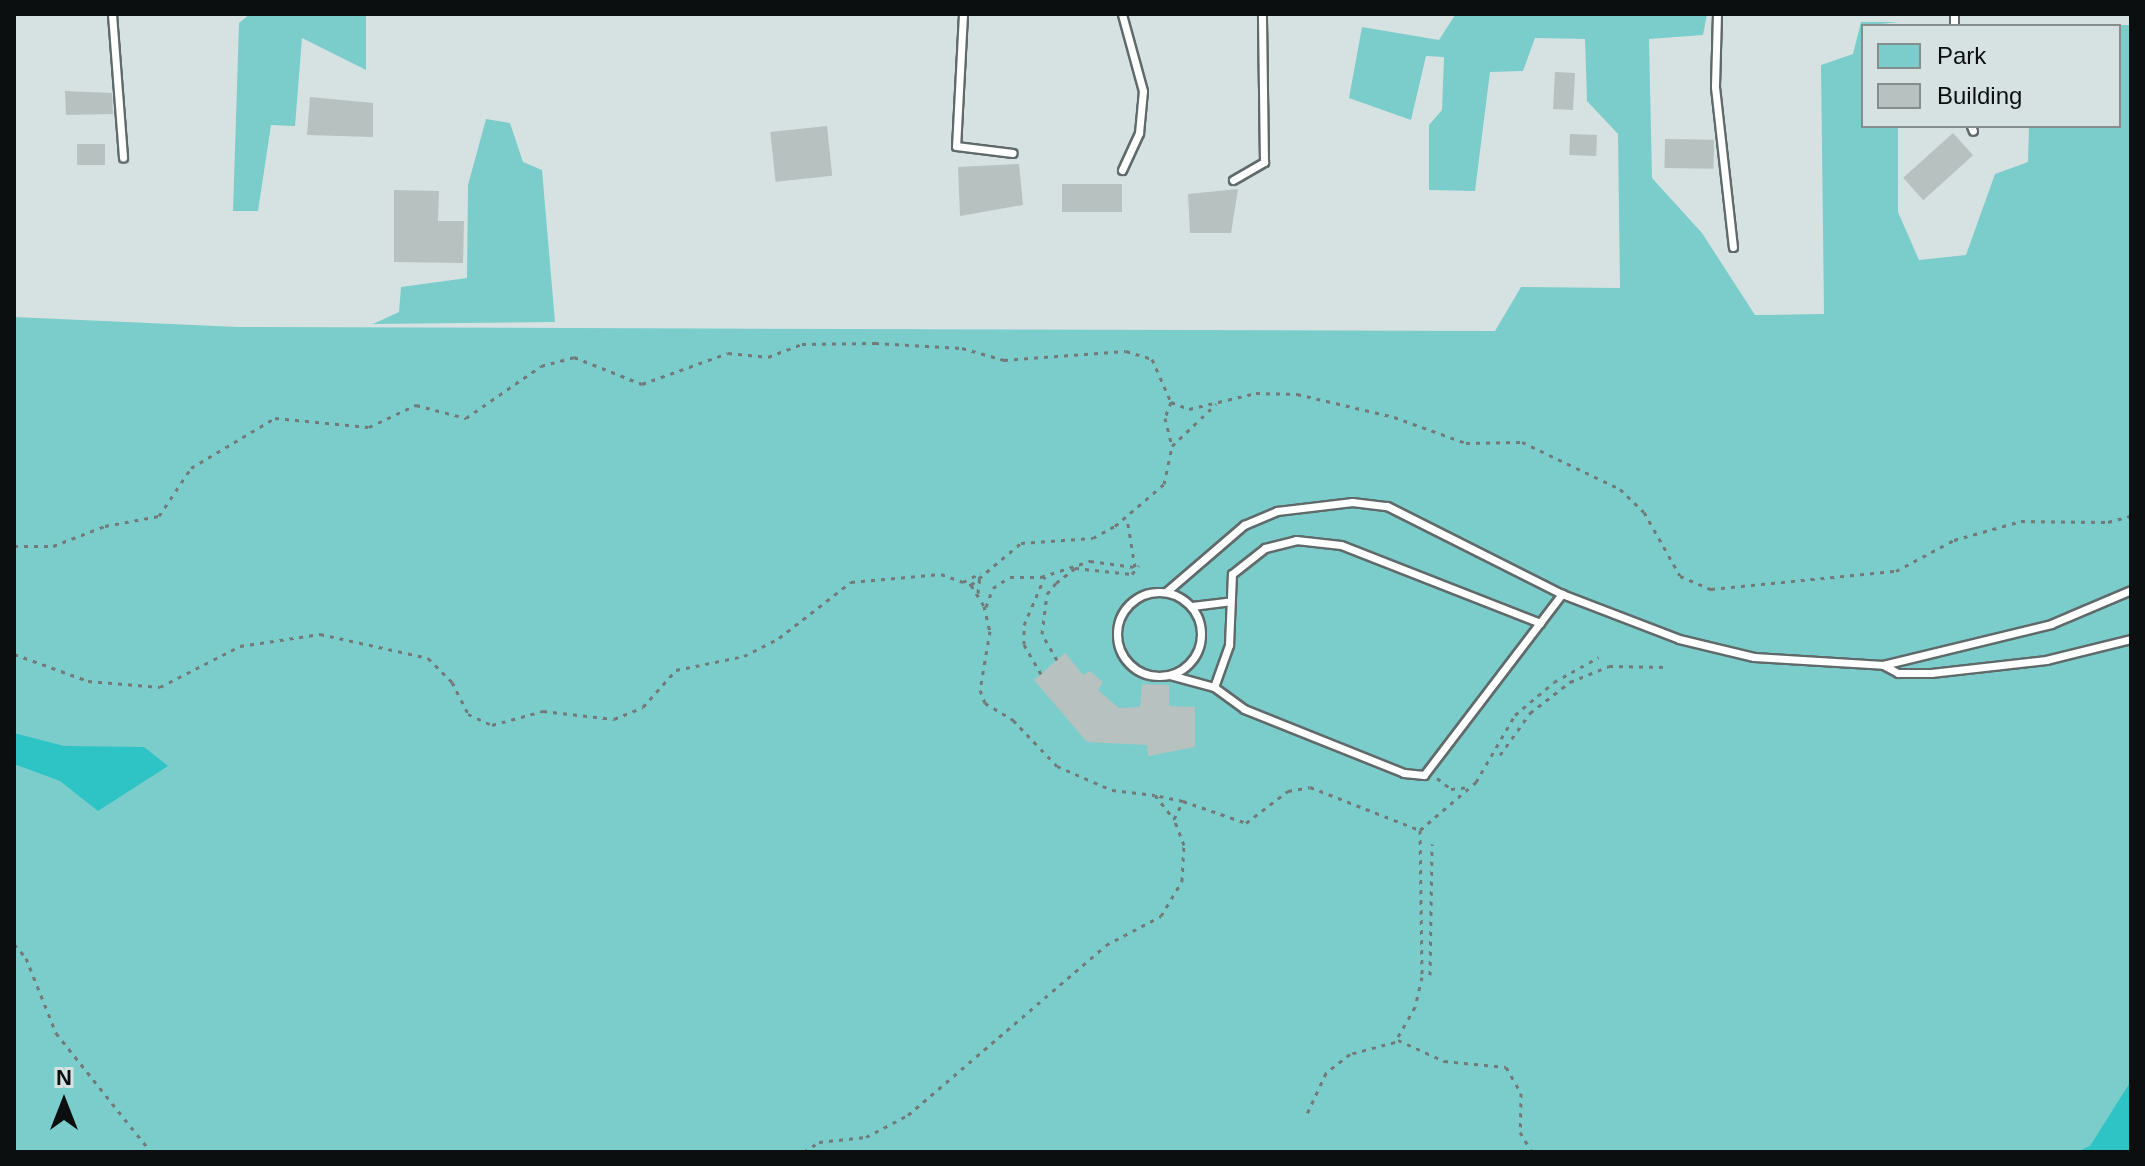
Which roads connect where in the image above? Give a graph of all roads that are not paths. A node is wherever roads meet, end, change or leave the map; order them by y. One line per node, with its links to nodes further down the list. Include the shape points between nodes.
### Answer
1 (112, 14): 7 (lane)
2 (963, 14): 6 (lane, via 956,146)
3 (1122, 14): 8 (lane, via 1143,91 1139,133)
4 (1262, 14): 9 (lane, via 1264,162)
5 (1717, 14): 10 (lane, via 1715,87)
6 (1013, 153)
7 (123, 158)
8 (1122, 170)
9 (1233, 180)
10 (1733, 247)
11 (2131, 590): 18 (lane, via 2051,624)
12 (1166, 592): 13 (lane, via 1244,525 1277,511 1352,502 1387,506); 15 (lane); 19 (lane, via 1128,605 1116,629 1131,667)
13 (1562, 594): 16 (lane); 18 (lane, via 1679,639 1754,657)
14 (1226, 602): 15 (lane); 16 (lane, via 1232,574 1245,559 1314,538); 20 (lane, via 1229,645)
15 (1192, 606): 19 (lane, via 1202,633 1200,647 1194,660)
16 (1540, 623): 20 (lane, via 1424,775 1404,773 1244,709)
17 (2131, 639): 18 (lane, via 2068,656 1931,673 1898,673)
18 (1883, 665)
19 (1170, 675): 20 (lane)
20 (1214, 687)

